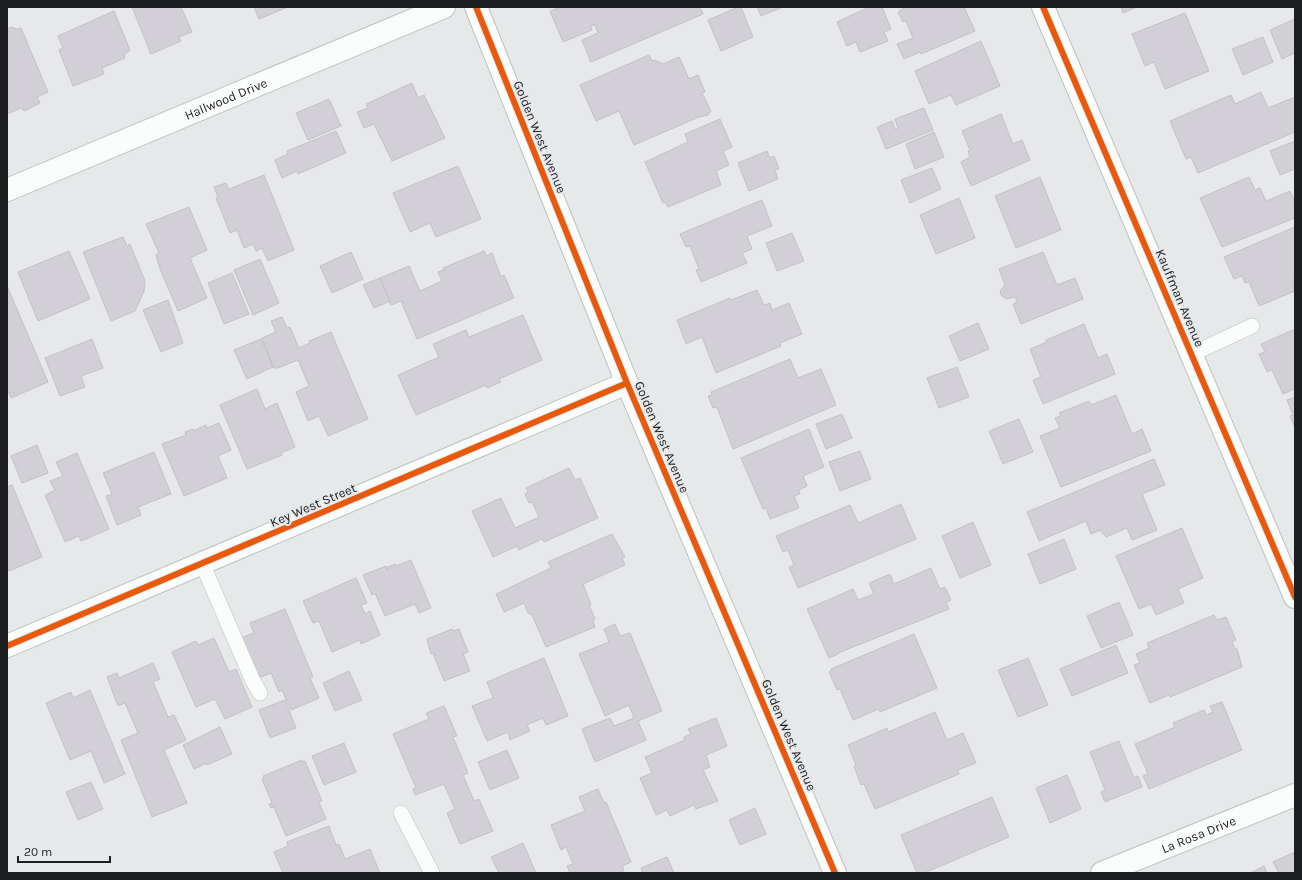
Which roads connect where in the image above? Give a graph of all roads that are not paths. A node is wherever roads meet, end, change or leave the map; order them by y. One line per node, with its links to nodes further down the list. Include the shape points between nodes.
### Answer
1 (444, 7): 4 (street, Hallwood Drive)
2 (476, 7): 7 (street, Golden West Avenue)
3 (1043, 7): 6 (street, Kauffman Avenue)
4 (7, 190)
5 (1252, 326): 6 (lane)
6 (1192, 354): 9 (street, Kauffman Avenue)
7 (627, 383): 8 (street, Key West Street); 15 (street, Golden West Avenue)
8 (202, 563): 10 (street, Key West Street); 11 (lane)
9 (1295, 597)
10 (7, 646)
11 (260, 693)
12 (1295, 795): 16 (street, La Rosa Drive)
13 (401, 813): 14 (lane)
14 (432, 873)
15 (835, 873)
16 (1102, 873)

